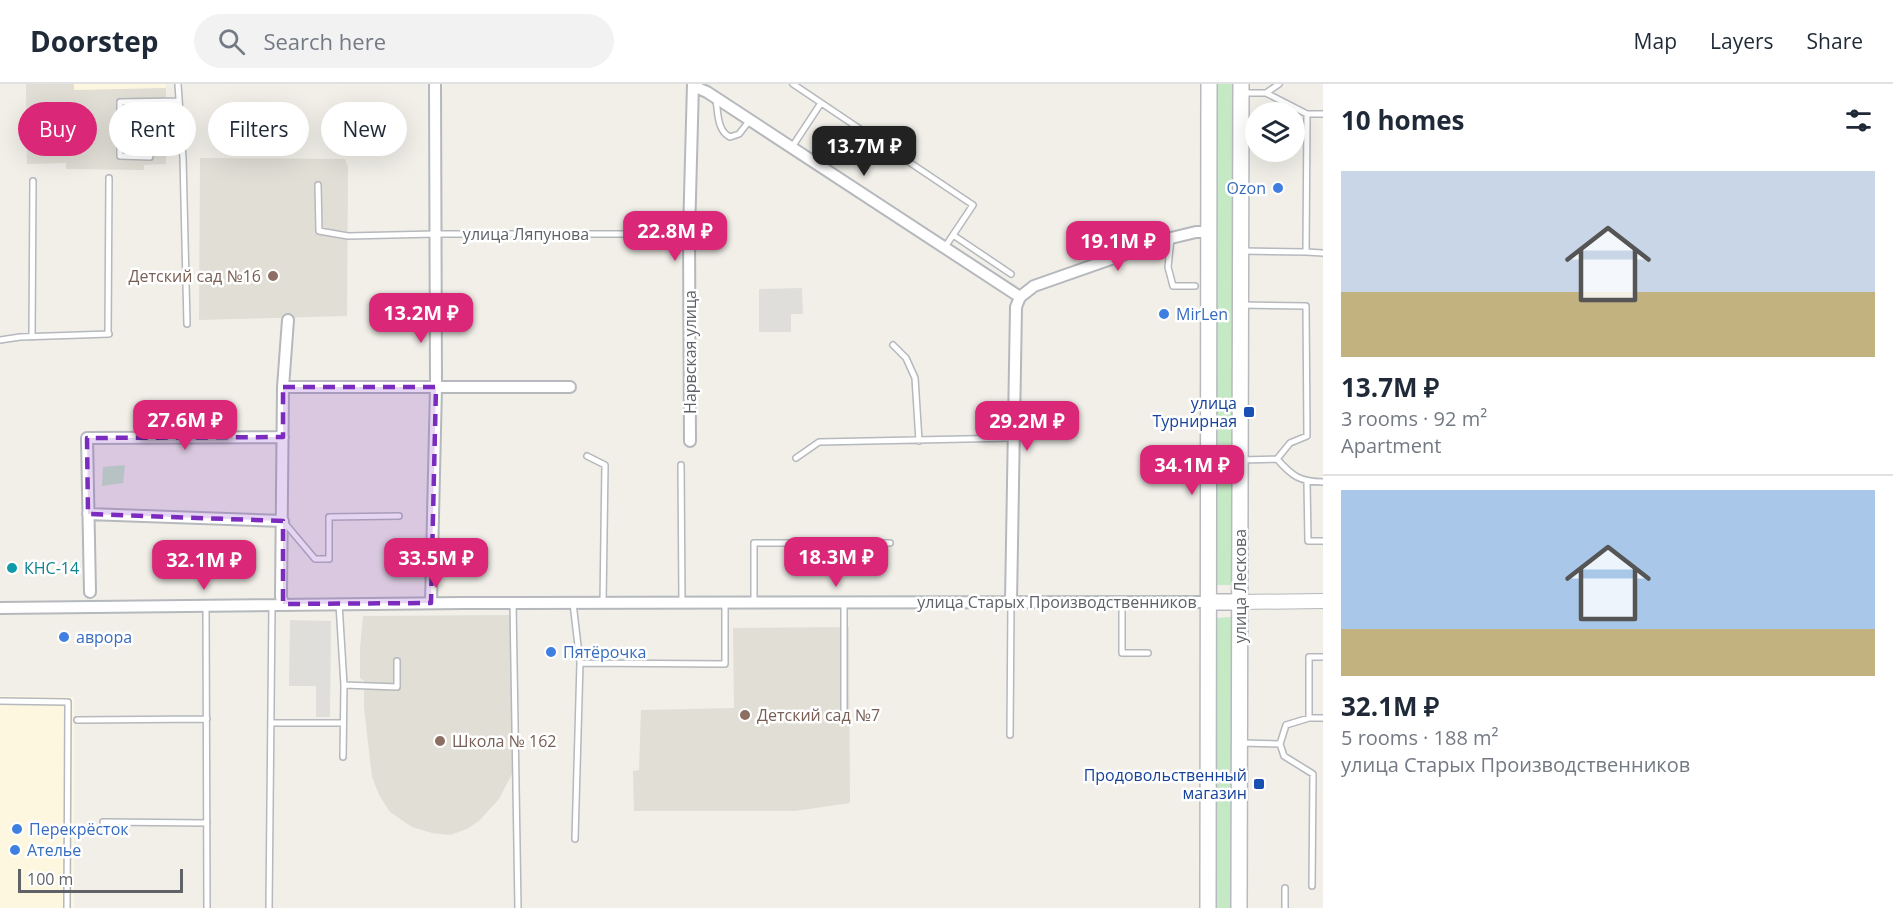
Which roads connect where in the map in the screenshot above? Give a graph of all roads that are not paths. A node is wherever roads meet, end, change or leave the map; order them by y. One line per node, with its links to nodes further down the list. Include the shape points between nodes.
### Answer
1 (178, 84): 10 (lane)
2 (435, 84): 21 (street)
3 (793, 84): 11 (lane)
4 (1209, 84): 20 (main road, улица Лескова)
5 (1279, 84): 9 (lane)
6 (693, 85): 8 (street); 22 (street, Нарвская улица)
7 (1241, 89): 9 (lane); 26 (main road, улица Лескова)
8 (711, 91): 14 (street); 14 (lane, via 724,134 739,134)
9 (1266, 93): 12 (lane)
10 (179, 101): 16 (lane, via 120,102 120,156); 34 (lane)
11 (821, 103): 15 (lane); 23 (lane, via 973,205)
12 (1306, 114): 13 (lane); 27 (lane)
13 (1323, 114)
14 (750, 120): 15 (street)
15 (792, 147): 25 (street)
16 (150, 157)
17 (109, 178): 35 (lane, via 110,334)
18 (33, 181): 35 (lane)
19 (318, 184): 21 (lane, улица Ляпунова, via 319,231 348,236)
20 (1209, 232): 24 (street); 63 (main road, улица Лескова)
21 (435, 234): 22 (lane, улица Ляпунова); 39 (street)
22 (689, 234): 43 (street, Нарвская улица)
23 (953, 235): 25 (lane); 29 (lane)
24 (1171, 238): 30 (lane, via 1168,267 1173,286); 31 (street, via 1034,286)
25 (945, 247): 31 (street)
26 (1241, 251): 27 (lane); 32 (main road, улица Лескова)
27 (1306, 252): 28 (lane)
28 (1323, 253)
29 (1011, 274)
30 (1195, 286)
31 (1020, 297): 42 (street, via 1016,307)
32 (1240, 305): 47 (lane, via 1306,306 1307,436 1290,442); 48 (main road, улица Лескова)
33 (288, 320): 38 (street)
34 (187, 324)
35 (32, 337): 36 (lane)
36 (0, 340)
37 (894, 345): 44 (lane, via 906,358 915,378)
38 (283, 387): 39 (street); 41 (street)
39 (436, 387): 40 (street); 66 (street)
40 (570, 387)
41 (283, 437): 52 (street, via 87,438); 54 (street)
42 (1013, 438): 44 (lane); 61 (street)
43 (690, 441)
44 (919, 441): 46 (lane, via 819,442)
45 (588, 456): 69 (lane, via 605,465)
46 (796, 458)
47 (1277, 459): 48 (lane); 50 (lane, via 1289,474)
48 (1240, 460): 64 (main road, улица Лескова)
49 (681, 465): 70 (lane)
50 (1307, 482): 51 (lane); 55 (lane, via 1308,541)
51 (1323, 482)
52 (88, 514): 54 (street); 57 (street)
53 (399, 516): 54 (lane, via 329,516 329,559 315,559)
54 (283, 521): 71 (street)
55 (1323, 541)
56 (890, 543): 59 (lane, via 754,543)
57 (90, 592)
58 (725, 602): 59 (street, улица Старых Производственников); 70 (street, улица Старых Производственников); 78 (lane, via 725,664)
59 (754, 602): 60 (street, улица Старых Производственников)
60 (844, 602): 61 (street, улица Старых Производственников); 81 (lane)
61 (1011, 602): 62 (street, улица Старых Производственников); 88 (lane)
62 (1122, 602): 63 (street, улица Старых Производственников); 75 (lane, via 1122,653)
63 (1208, 602): 64 (main road, улица Старых Производственников); 101 (main road, улица Лескова)
64 (1240, 602): 65 (street, улица Старых Производственников); 89 (main road, улица Лескова)
65 (1323, 602)
66 (431, 603): 67 (street, улица Старых Производственников); 72 (street, улица Старых Производственников)
67 (513, 603): 68 (street, улица Старых Производственников); 100 (lane)
68 (573, 603): 69 (street, улица Старых Производственников); 78 (lane)
69 (603, 603): 70 (street, улица Старых Производственников)
70 (682, 603)
71 (278, 604): 72 (street, улица Старых Производственников); 73 (street, улица Старых Производственников); 86 (lane)
72 (339, 604): 79 (lane)
73 (206, 606): 74 (street, улица Старых Производственников); 84 (lane)
74 (0, 608)
75 (1148, 653)
76 (1323, 657): 82 (lane, via 1309,657)
77 (397, 661): 79 (lane, via 397,687)
78 (580, 663): 94 (lane)
79 (344, 684): 87 (lane)
80 (0, 701): 97 (lane, via 68,702)
81 (844, 718)
82 (1309, 718): 83 (lane); 90 (lane, via 1286,724)
83 (1323, 718)
84 (207, 719): 85 (lane); 93 (lane)
85 (77, 720)
86 (271, 723): 87 (lane); 99 (lane)
87 (343, 723): 91 (lane)
88 (1010, 735)
89 (1239, 743): 90 (lane); 102 (main road, улица Лескова)
90 (1280, 744): 95 (lane, via 1284,756 1313,774)
91 (343, 757)
92 (103, 822): 93 (lane)
93 (207, 823): 98 (lane)
94 (575, 838)
95 (1312, 886)
96 (1284, 888): 103 (lane)
97 (67, 908)
98 (207, 908)
99 (269, 908)
100 (518, 908)
101 (1208, 908)
102 (1239, 908)
103 (1285, 908)

